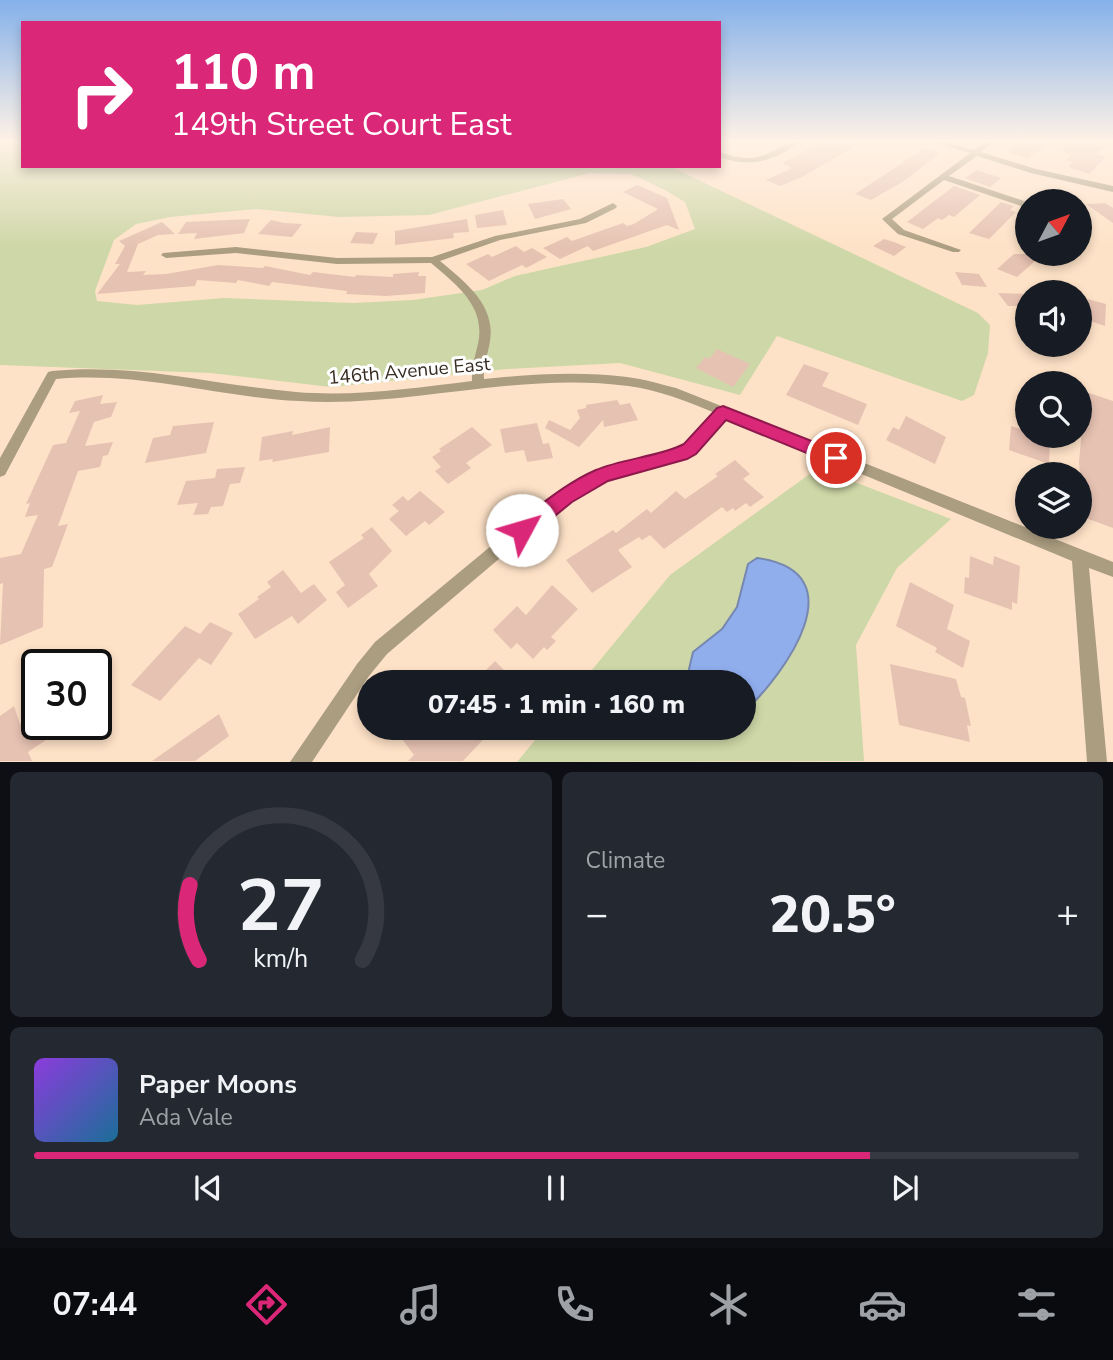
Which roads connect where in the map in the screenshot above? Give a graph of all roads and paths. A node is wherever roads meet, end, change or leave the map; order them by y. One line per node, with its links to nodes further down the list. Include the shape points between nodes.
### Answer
1 (942, 177): 7 (street, via 888,216)
2 (944, 178): 5 (street)
3 (1062, 178): 4 (street)
4 (1113, 189)
5 (1015, 201)
6 (612, 206): 10 (street, via 583,221 498,238)
7 (889, 224): 8 (street)
8 (956, 250)
9 (166, 255): 10 (street, via 236,250 337,261)
10 (433, 260): 11 (street, via 474,297 486,318 477,363)
11 (479, 384): 12 (street, 146th Avenue East, via 597,376 650,384); 13 (street, 146th Avenue East, via 389,395 299,397 129,374 52,375)
12 (723, 412): 14 (street, 146th Avenue East); 16 (street, via 681,454 602,475 565,496 413,619 363,670)
13 (0, 471)
14 (1080, 557): 15 (street, 146th Avenue East); 17 (street)
15 (1113, 570)
16 (300, 761)
17 (1097, 761)

